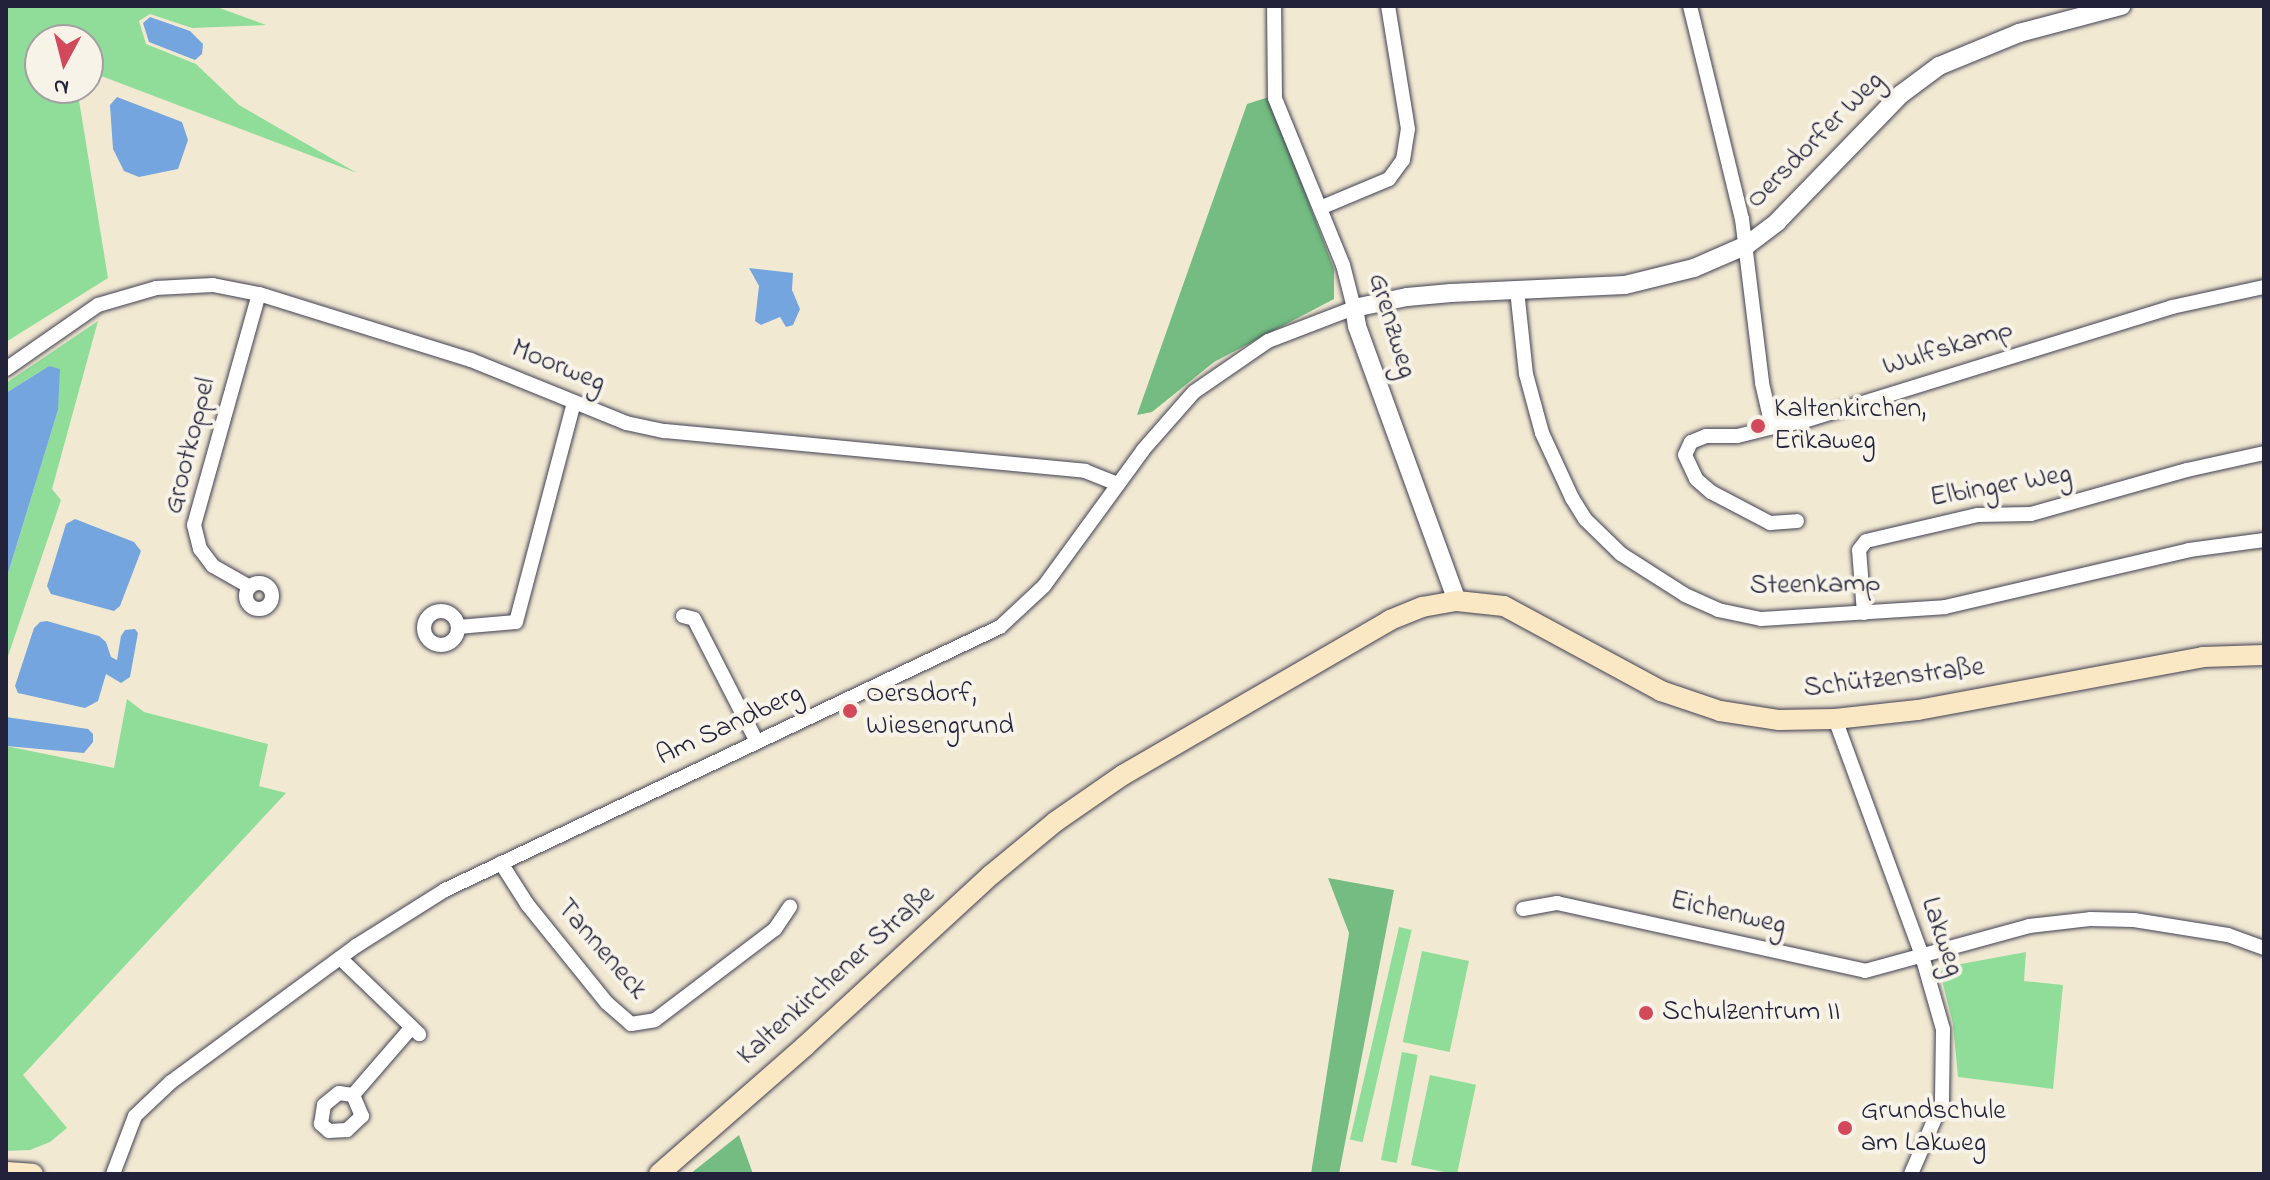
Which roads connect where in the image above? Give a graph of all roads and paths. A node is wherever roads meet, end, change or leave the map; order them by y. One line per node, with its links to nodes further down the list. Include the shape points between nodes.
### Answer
1 (1274, 6): 5 (street, Grenzweg, via 1275,98)
2 (1388, 6): 5 (street, via 1408,129 1403,160 1389,179)
3 (1690, 6): 6 (street)
4 (2121, 6): 6 (street, Oersdorfer Weg, via 2007,37 1939,66 1900,95 1777,222)
5 (1320, 208): 10 (street, Grenzweg)
6 (1747, 245): 8 (street, Oersdorfer Weg, via 1694,268 1639,283); 13 (street, via 1762,383 1769,413)
7 (2264, 287): 13 (street, Wulfskamp, via 2172,307)
8 (1517, 290): 10 (street, Oersdorfer Weg, via 1407,297); 20 (street, Steenkamp, via 1526,374 1558,474 1585,519 1621,554 1718,610 1761,619)
9 (259, 294): 11 (street, Moorweg, via 213,285 156,288 127,296 98,305); 12 (street, Moorweg, via 471,360); 18 (street, Grootkoppel, via 194,525 200,549 213,566)
10 (1354, 308): 15 (street, Am Sandberg, via 1268,341 1194,392); 19 (street, Grenzweg)
11 (6, 369)
12 (574, 403): 15 (street, Moorweg, via 665,431 1085,471); 22 (street, via 516,622)
13 (1787, 424): 16 (street, Wulfskamp, via 1737,436 1706,436 1691,442 1685,455 1696,479 1711,492 1770,523)
14 (2264, 453): 20 (street, Elbinger Weg, via 2031,514 1978,515 1866,541 1859,550)
15 (1118, 484): 25 (street, Am Sandberg, via 1044,586 1000,627)
16 (1797, 521)
17 (2264, 540): 20 (street, Steenkamp, via 2189,550 1945,607)
18 (250, 587)
19 (1457, 601): 24 (main road, Schützenstraße, via 1504,606 1661,691 1720,711 1779,720); 26 (main road, Schützenstraße, via 1390,620 1123,775)
20 (1864, 613)
21 (683, 616): 25 (street, via 694,619)
22 (458, 627)
23 (2264, 655): 24 (main road, Schützenstraße, via 2203,657 1918,710)
24 (1835, 719): 31 (street, Lakweg)
25 (757, 742): 27 (street, Am Sandberg)
26 (1055, 822): 37 (main road, Kaltenkirchener Straße)
27 (501, 863): 28 (street, Tanneneck, via 527,904 607,1003 631,1024 655,1020 775,929); 32 (street, Am Sandberg, via 445,890)
28 (790, 907)
29 (1523, 909): 31 (street, Eichenweg, via 1557,903 1865,971)
30 (2264, 948): 31 (street, Eichenweg, via 2228,935 2134,920 2090,919 2029,926)
31 (1922, 956): 38 (street, Lakweg, via 1943,1029 1944,1083 1942,1102)
32 (340, 958): 33 (street, via 415,1031); 36 (street, Am Sandberg, via 171,1082 135,1116)
33 (353, 1095)
34 (6, 1172): 35 (main road)
35 (33, 1174)
36 (113, 1174)
37 (659, 1174)
38 (1911, 1174)

